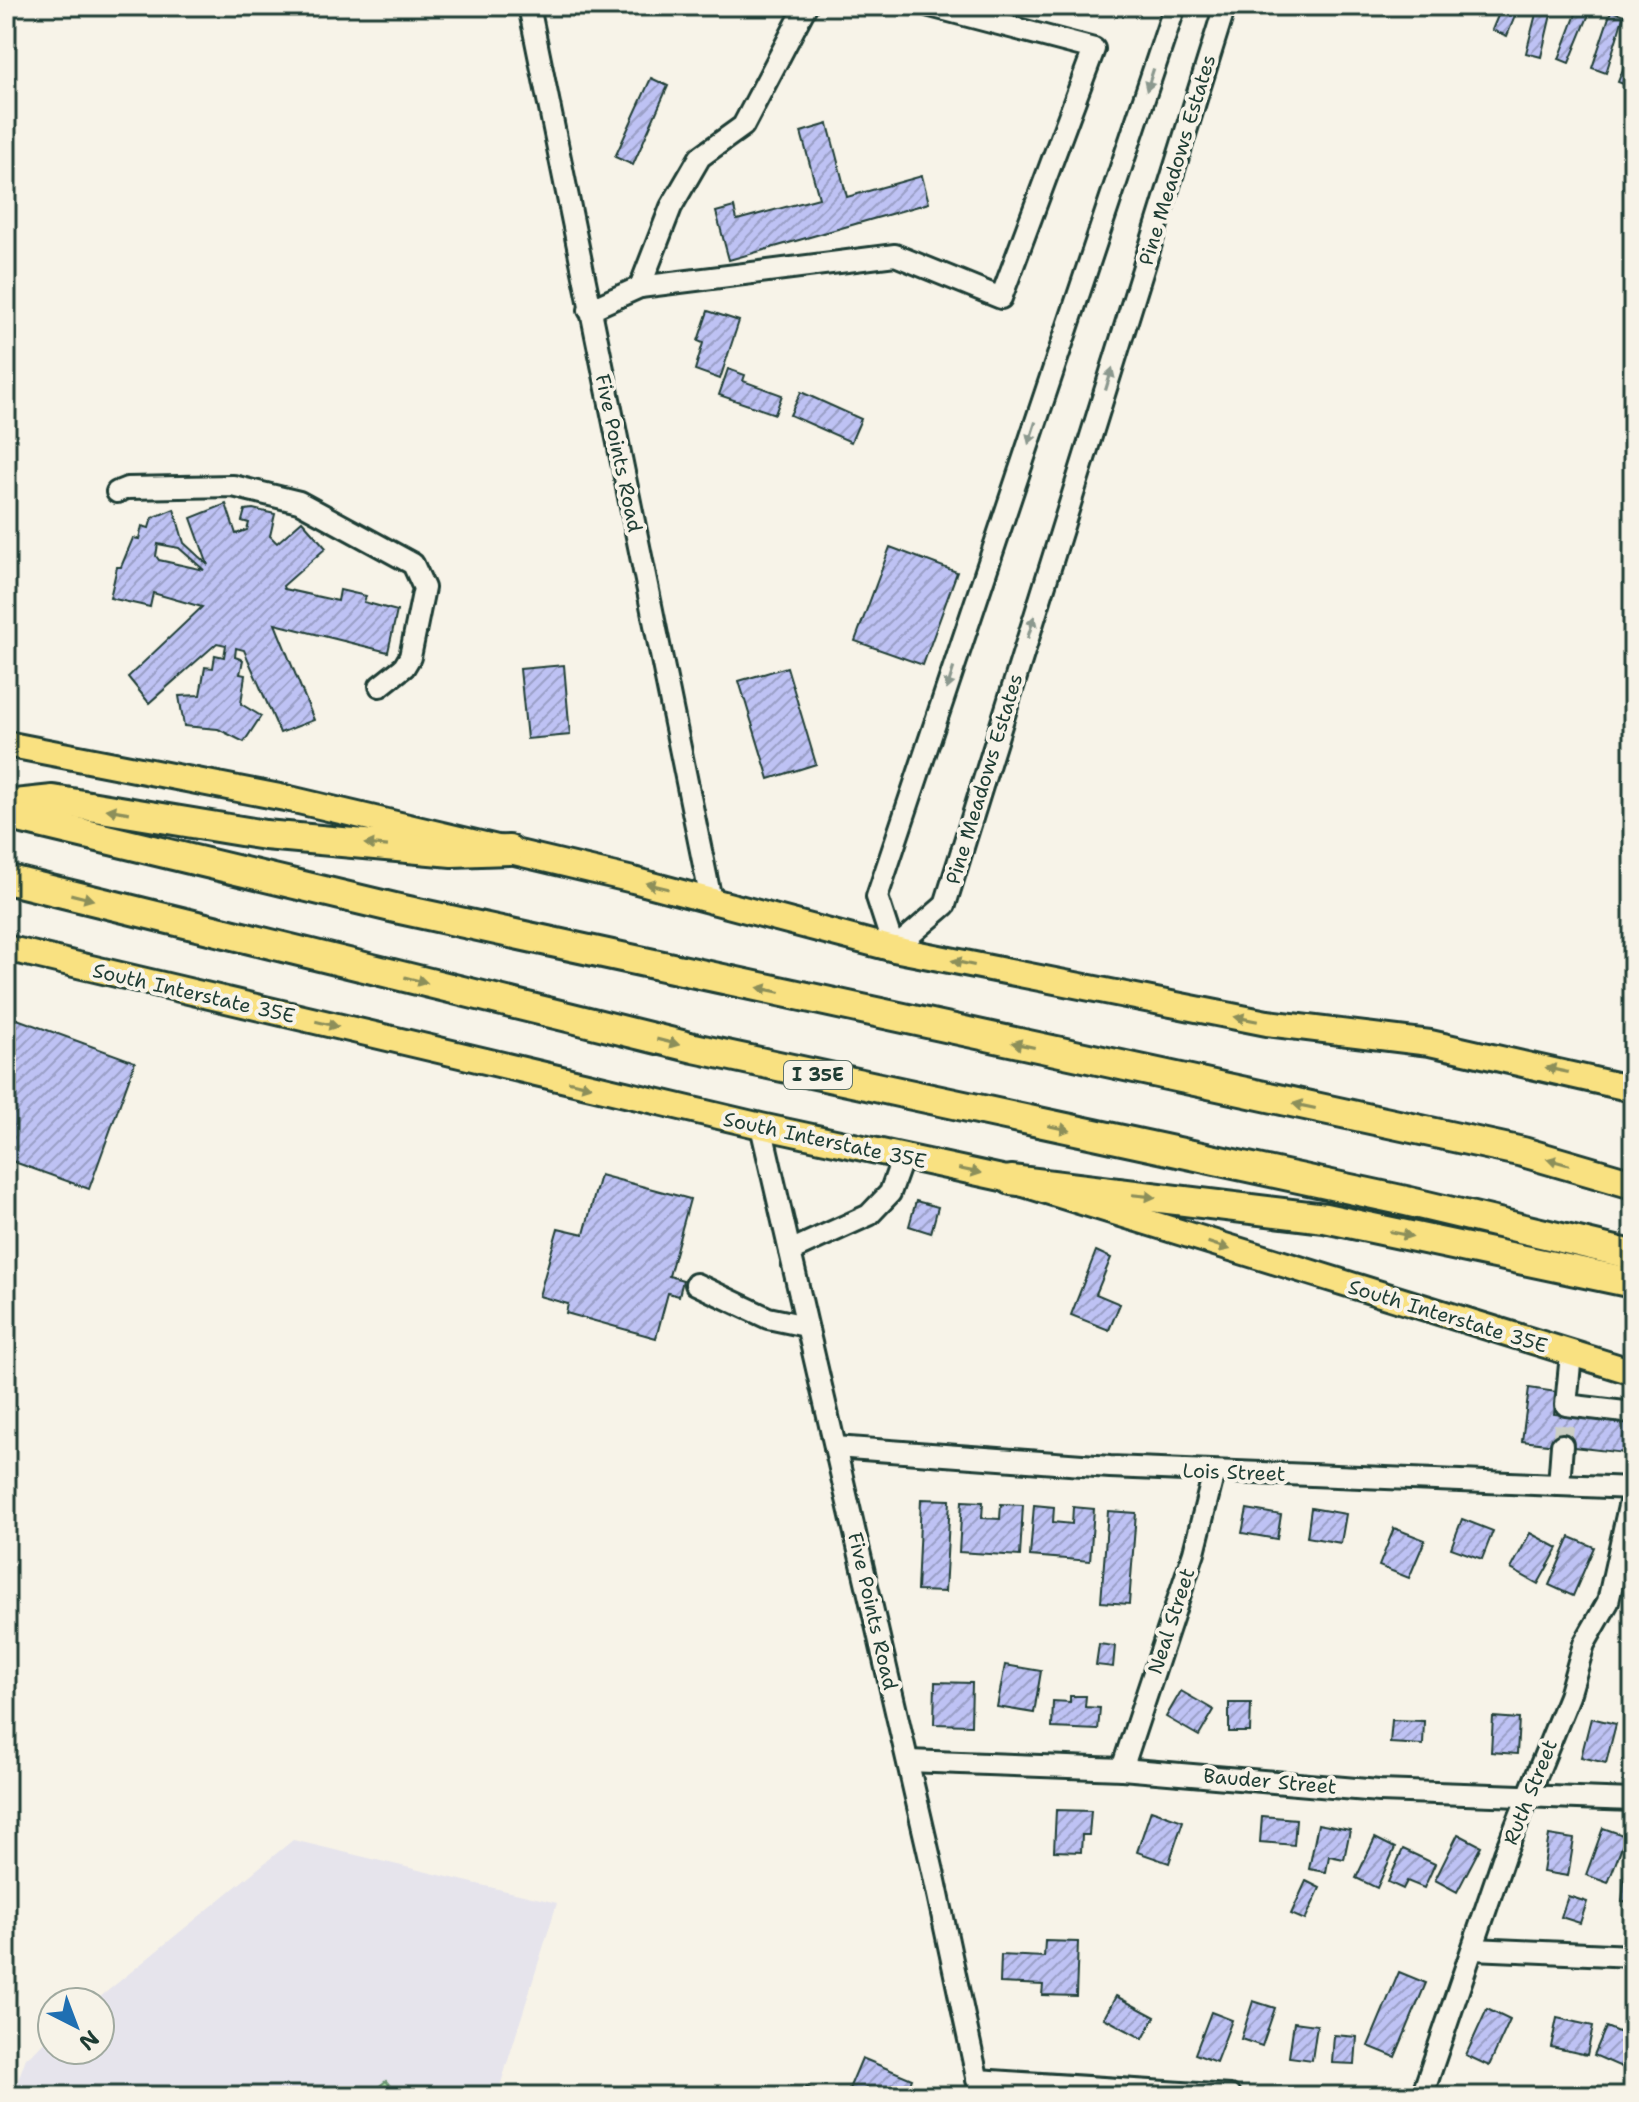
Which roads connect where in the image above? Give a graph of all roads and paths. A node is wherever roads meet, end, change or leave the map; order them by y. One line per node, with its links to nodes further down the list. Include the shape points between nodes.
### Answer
1 (529, 6): 7 (street, Five Points Road)
2 (806, 6): 6 (street, via 743,126 700,157 671,207)
3 (930, 6): 6 (street, via 1094,49 1001,298 895,255)
4 (1175, 6): 17 (street, one-way to 17, via 877,897)
5 (1225, 6): 17 (street, Pine Meadows Estates, one-way to 5, via 945,905)
6 (640, 287): 7 (street)
7 (589, 310): 15 (street, Five Points Road)
8 (117, 492): 9 (street, via 233,486 299,502 404,557 421,576 423,604 410,657)
9 (380, 686)
10 (6, 744): 13 (main road, via 290,799)
11 (6, 805): 13 (highway, one-way to 11, via 452,852 265,835 53,800)
12 (6, 815): 22 (highway, one-way to 12, via 1523,1152 395,908)
13 (509, 850): 15 (main road, one-way to 13)
14 (6, 879): 24 (highway, I 35E, one-way to 24, via 694,1048)
15 (711, 900): 17 (main road)
16 (6, 948): 19 (main road, South Interstate 35E, one-way to 19)
17 (894, 949): 18 (main road, one-way to 17, via 1430,1043 1267,1023)
18 (1633, 1089)
19 (761, 1126): 20 (main road, South Interstate 35E); 23 (street, Five Points Road)
20 (903, 1157): 21 (main road, South Interstate 35E, one-way to 21); 23 (street, via 890,1193 869,1215)
21 (1011, 1180): 25 (highway, one-way to 25, via 1325,1218); 28 (main road, South Interstate 35E, one-way to 28)
22 (1633, 1184)
23 (790, 1251): 27 (street, Five Points Road)
24 (1633, 1255)
25 (1633, 1283)
26 (696, 1284): 27 (street, via 768,1318)
27 (806, 1326): 32 (street, Five Points Road)
28 (1571, 1354): 29 (main road, South Interstate 35E); 30 (street, via 1566,1411)
29 (1633, 1372)
30 (1633, 1413)
31 (1562, 1445): 34 (street)
32 (835, 1447): 33 (street, Lois Street); 36 (street, Five Points Road)
33 (1214, 1472): 34 (street, Lois Street); 37 (street, Neal Street, via 1194,1552)
34 (1559, 1485): 35 (street, Lois Street)
35 (1633, 1488): 38 (street, Ruth Street, via 1608,1602 1584,1644)
36 (908, 1761): 37 (street, Bauder Street); 42 (street, Five Points Road)
37 (1122, 1769): 38 (street, Bauder Street, via 1379,1791)
38 (1529, 1796): 39 (street, Bauder Street); 40 (street, Ruth Street)
39 (1633, 1800)
40 (1473, 1949): 41 (street); 44 (street, Ruth Street)
41 (1633, 1956)
42 (979, 2088): 43 (street)
43 (1230, 2096)
44 (1422, 2096)

